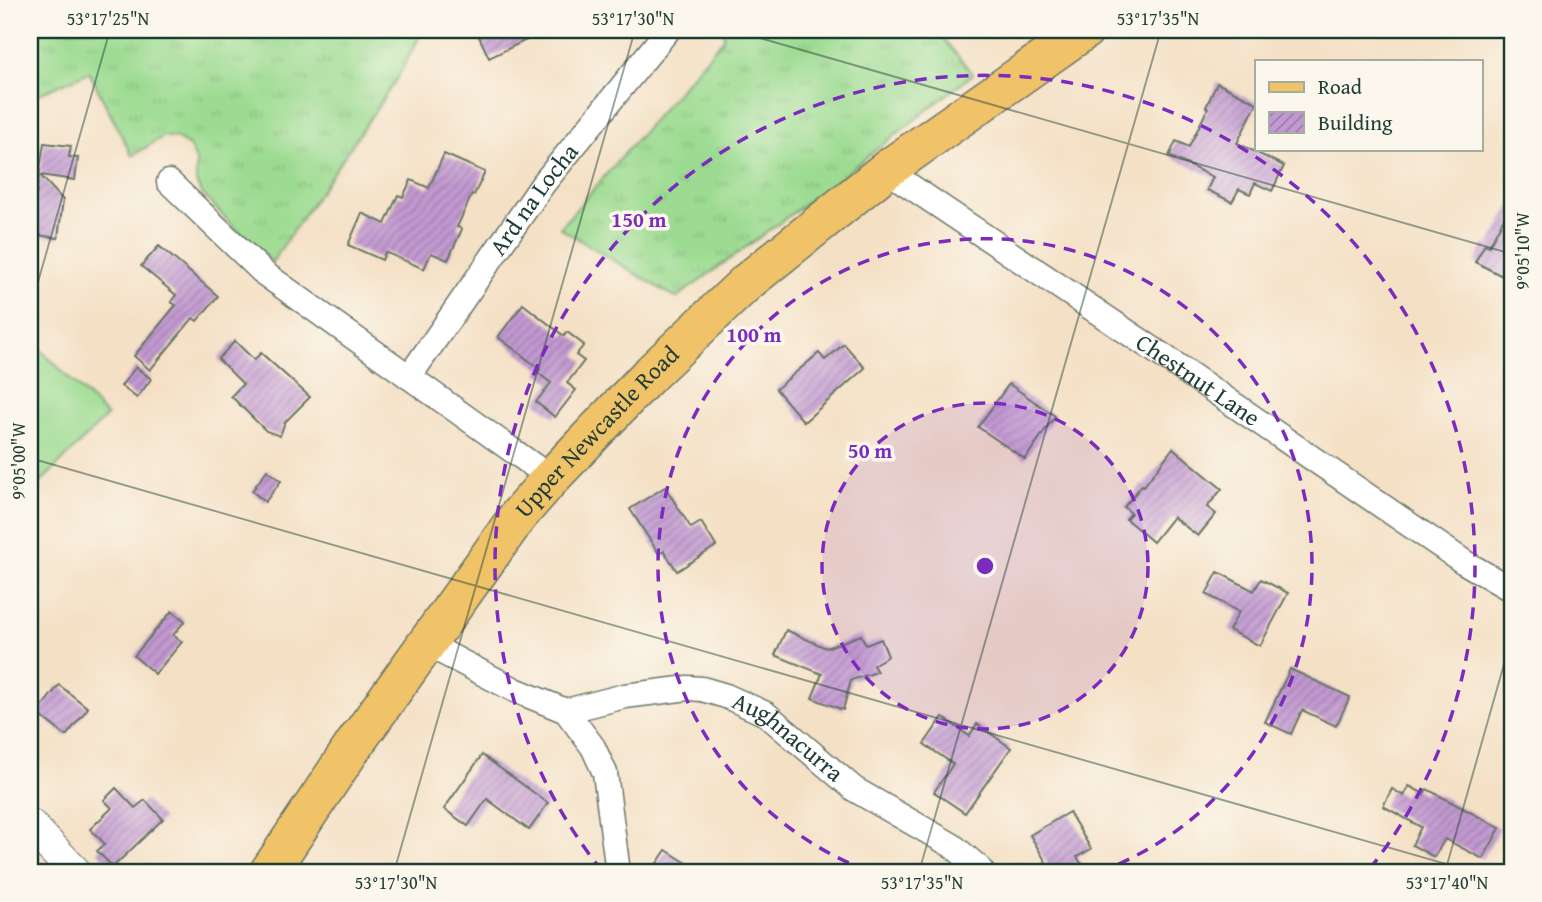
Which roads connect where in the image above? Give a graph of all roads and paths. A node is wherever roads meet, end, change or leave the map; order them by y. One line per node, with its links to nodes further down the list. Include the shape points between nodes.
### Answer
1 (668, 30): 5 (street, Ard na Locha, via 543,184)
2 (1076, 32): 3 (main road, Upper Newcastle Road)
3 (886, 170): 6 (main road, Upper Newcastle Road, via 747,282 648,376); 7 (street, Chestnut Lane)
4 (169, 182): 5 (street, via 265,274)
5 (409, 377): 6 (street)
6 (551, 478): 8 (main road, Upper Newcastle Road)
7 (1512, 590)
8 (427, 641): 9 (street, via 515,690); 12 (main road, Upper Newcastle Road)
9 (566, 711): 13 (street, via 593,747 605,773); 14 (street, Aughnacurra, via 625,696 688,688 726,696 766,714 854,789 953,846)
10 (30, 825): 11 (street)
11 (75, 872)
12 (269, 872)
13 (618, 872)
14 (982, 872)

